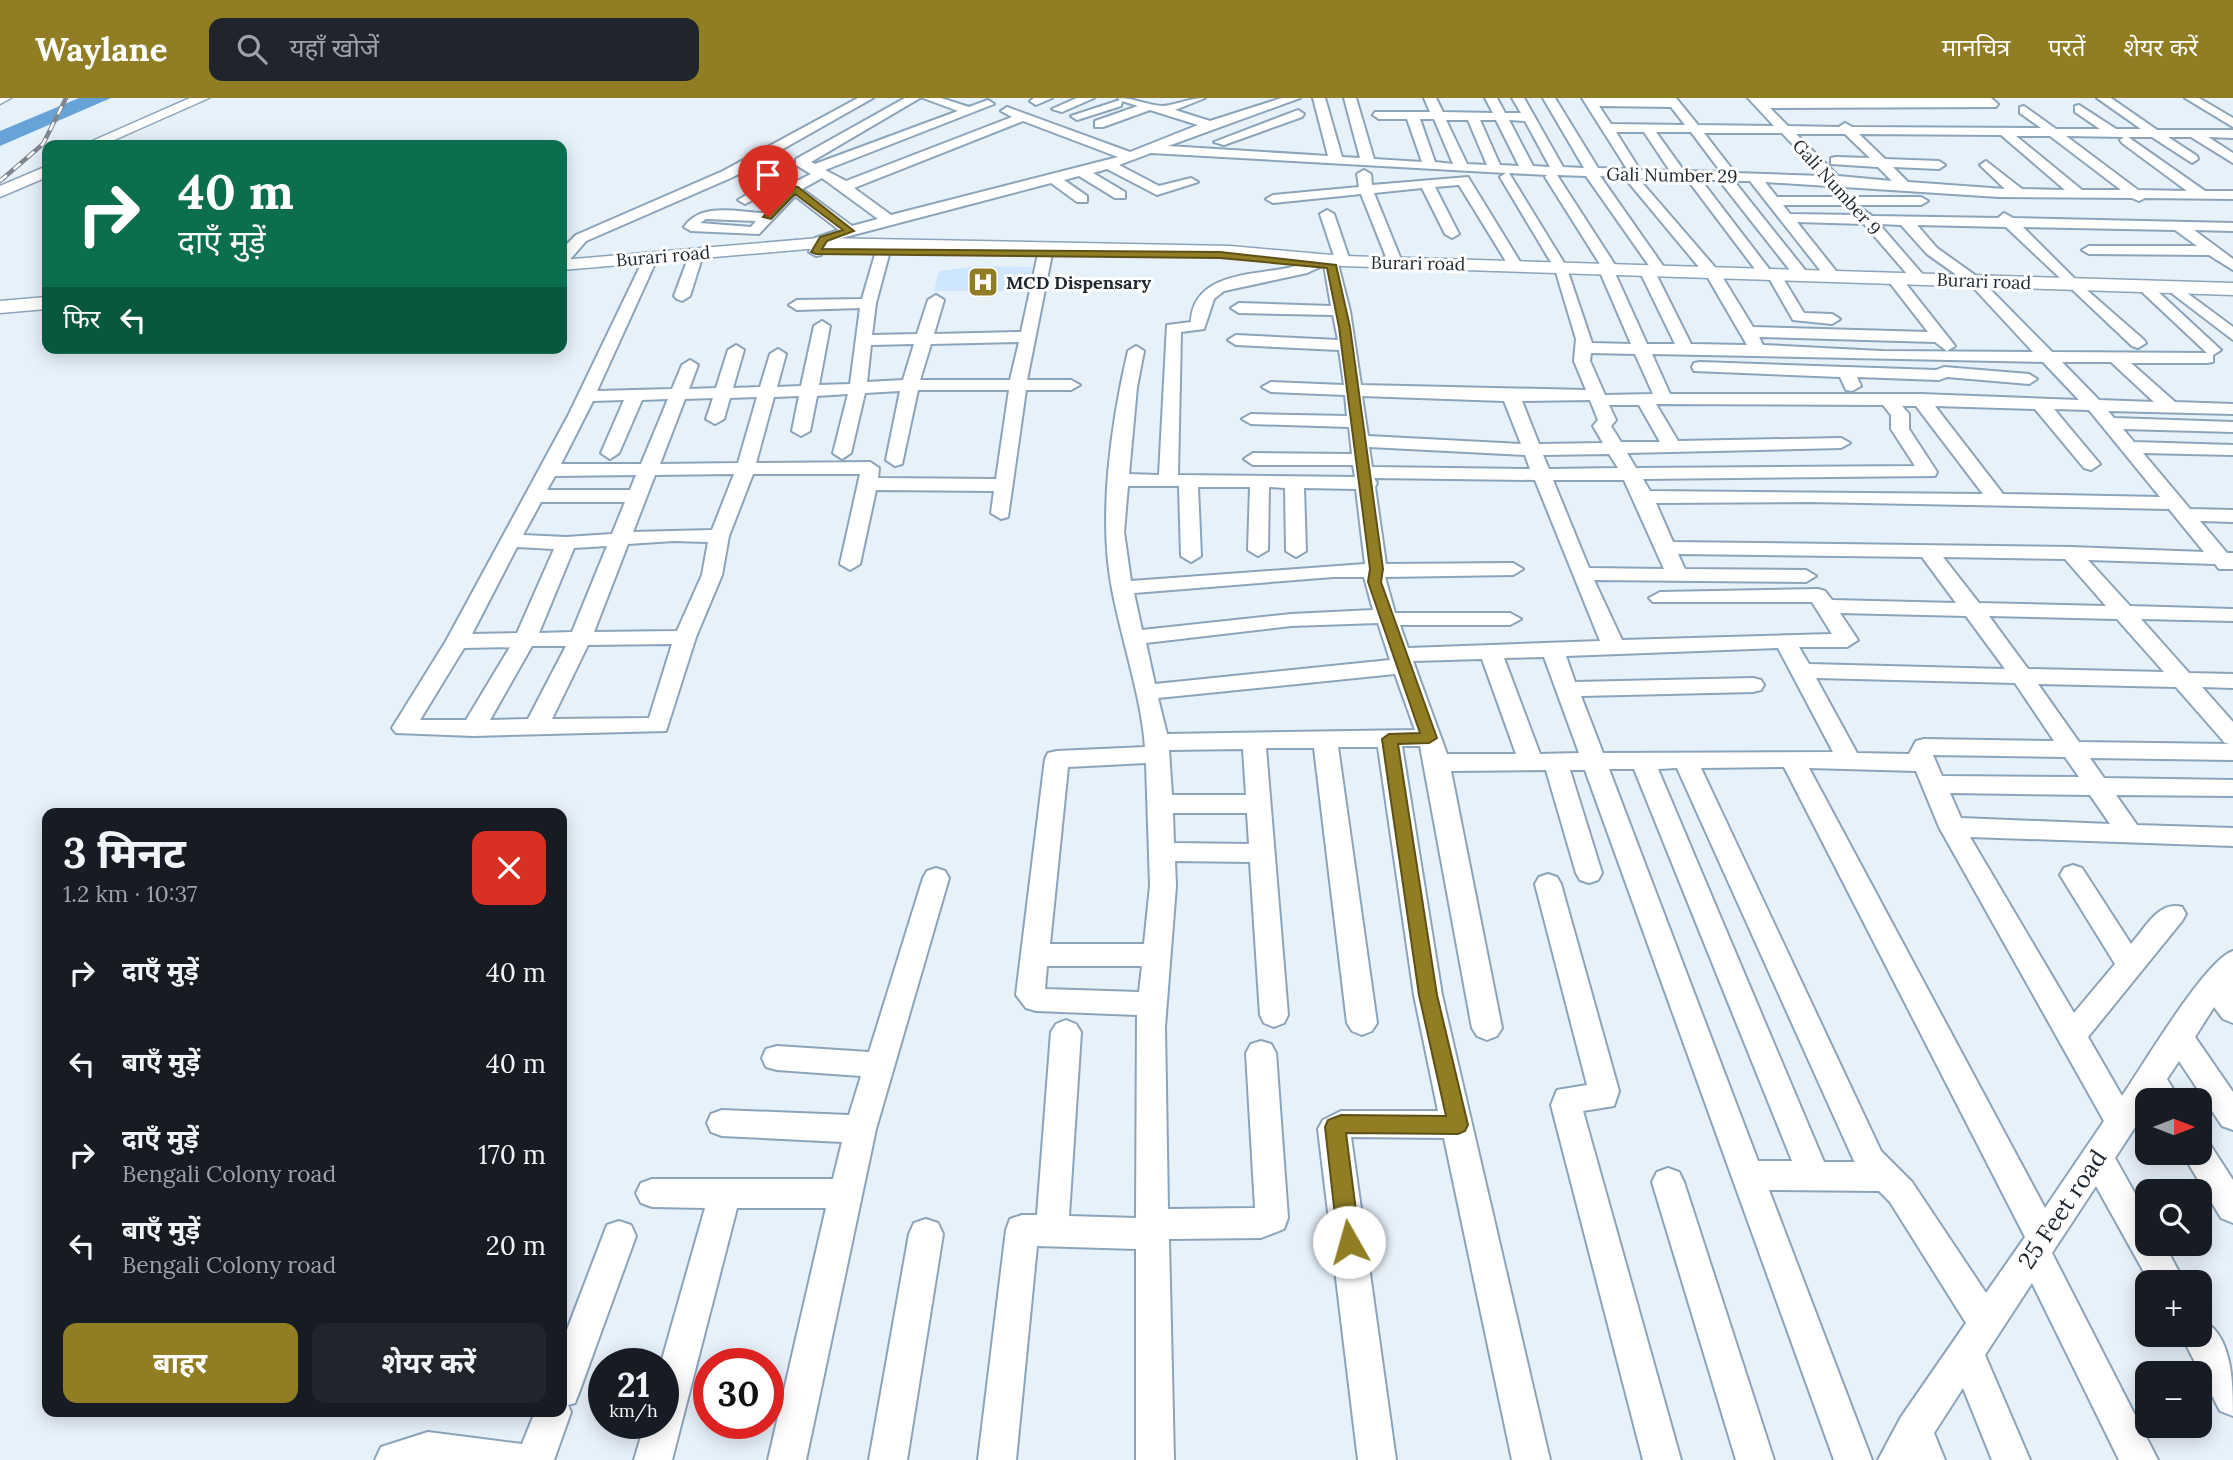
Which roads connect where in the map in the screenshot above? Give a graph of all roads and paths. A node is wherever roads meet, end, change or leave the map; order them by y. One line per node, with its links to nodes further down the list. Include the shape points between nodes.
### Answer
1 (202, 98): 65 (main road)
2 (216, 98): 66 (main road)
3 (867, 98): 27 (street)
4 (914, 98): 94 (street, via 801,162)
5 (929, 98): 29 (street)
6 (1088, 98): 31 (street)
7 (1199, 98): 30 (street)
8 (1294, 98): 48 (street); 67 (street, via 1299,120)
9 (1320, 98): 76 (street)
10 (1350, 98): 80 (street)
11 (1398, 98): 37 (street)
12 (1430, 98): 41 (street)
13 (1466, 98): 42 (street)
14 (1491, 98): 44 (street)
15 (1518, 98): 45 (street)
16 (1549, 98): 97 (street)
17 (1984, 98): 26 (street, via 1992,104)
18 (2103, 98): 60 (street)
19 (2191, 98): 46 (street)
20 (1589, 100): 21 (street); 49 (street)
21 (1620, 100): 22 (street); 50 (street)
22 (1651, 101): 23 (street); 51 (street)
23 (1672, 101): 52 (street)
24 (1757, 101): 28 (street); 53 (street, Gali Number 9)
25 (1938, 101): 26 (street); 28 (street)
26 (1961, 101): 39 (street)
27 (851, 103): 148 (street, via 728,174 581,238)
28 (1819, 104): 55 (street)
29 (966, 105): 33 (street, via 988,104); 54 (street); 94 (street)
30 (1148, 106): 40 (street); 47 (street); 48 (street)
31 (1058, 108)
32 (2079, 109): 63 (street)
33 (1004, 110): 43 (street); 94 (street)
34 (1876, 110): 56 (street)
35 (2150, 114): 61 (street)
36 (1379, 115): 37 (street)
37 (1409, 115): 41 (street); 88 (street)
38 (1905, 115): 39 (street)
39 (1978, 115): 59 (street, via 2019,114)
40 (1077, 116)
41 (1439, 116): 42 (street); 95 (street)
42 (1473, 116): 44 (street); 92 (street)
43 (1022, 117): 72 (street); 108 (street)
44 (1501, 117): 45 (street); 89 (street)
45 (1529, 117): 96 (street)
46 (2233, 123)
47 (1099, 124)
48 (1210, 125): 64 (street)
49 (1607, 128): 50 (street); 98 (street)
50 (1644, 129): 51 (street); 99 (street)
51 (1672, 129): 52 (street)
52 (1694, 129): 53 (street); 77 (street)
53 (1787, 131): 55 (street); 69 (street, Gali Number 9)
54 (886, 132)
55 (1851, 132): 56 (street); 83 (street, via 1873,147)
56 (1900, 132): 57 (street)
57 (1978, 133): 58 (street); 71 (street)
58 (2005, 133): 59 (street); 116 (street)
59 (2055, 134): 63 (street); 119 (street)
60 (2158, 134): 61 (street); 63 (street); 74 (street)
61 (2187, 134): 62 (street); 75 (street)
62 (2233, 134)
63 (2120, 137): 120 (street)
64 (1176, 139): 67 (street); 70 (street)
65 (103, 140)
66 (119, 140)
67 (1220, 142): 73 (street, via 1306,147)
68 (1776, 146): 69 (street)
69 (1801, 146): 82 (street, Gali Number 9)
70 (1151, 149): 72 (street); 73 (street)
71 (1999, 150)
72 (1131, 157): 84 (street)
73 (1308, 158): 76 (street)
74 (2192, 159)
75 (2233, 159)
76 (1336, 160): 80 (street)
77 (1718, 160): 78 (street); 100 (street)
78 (1742, 161)
79 (1836, 161): 83 (street)
80 (1366, 162): 88 (street); 111 (street)
81 (1792, 162): 82 (street)
82 (1817, 162): 115 (street, Gali Number 9)
83 (1881, 163): 85 (street); 107 (street)
84 (1109, 165): 90 (street); 104 (street, via 1156,191)
85 (1939, 165)
86 (1986, 165): 113 (street)
87 (42, 166): 106 (main road)
88 (1430, 167): 95 (street)
89 (1528, 170): 92 (street); 96 (street)
90 (1082, 172): 103 (street); 117 (street)
91 (42, 173): 112 (main road)
92 (1501, 173): 95 (street); 96 (street); 157 (street)
93 (1965, 173): 122 (street)
94 (821, 174): 108 (street); 109 (street)
95 (1463, 174): 105 (street); 155 (street)
96 (1556, 174): 97 (street, Gali Number 29); 158 (street)
97 (1596, 174): 98 (street, Gali Number 29); 160 (street)
98 (1632, 174): 99 (street, Gali Number 29); 161 (street)
99 (1685, 174): 100 (street, Gali Number 29); 163 (street)
100 (1727, 176): 102 (street, Gali Number 29); 162 (street)
101 (2030, 176): 114 (street)
102 (1754, 177): 115 (street, Gali Number 29); 118 (street)
103 (1054, 179): 110 (street); 129 (street)
104 (1191, 182)
105 (1426, 183): 111 (street); 140 (street)
106 (0, 184)
107 (1904, 185): 115 (street, Gali Number 29); 122 (street, Gali Number 29)
108 (844, 187): 133 (street)
109 (796, 188): 125 (street, via 778,181); 130 (street); 139 (street)
110 (1069, 190): 123 (street); 129 (street, via 925,222)
111 (1366, 190): 124 (street); 152 (street)
112 (0, 192)
113 (2018, 193): 114 (street, Gali Number 29); 122 (street, Gali Number 29)
114 (2051, 193): 116 (street, Gali Number 29)
115 (1845, 194): 118 (street); 122 (street); 132 (street, Gali Number 9)
116 (2079, 194): 119 (street, Gali Number 29)
117 (1120, 195)
118 (1769, 195): 131 (street)
119 (2137, 195): 120 (street, Gali Number 29); 126 (street)
120 (2197, 195): 121 (street, Gali Number 29)
121 (2233, 195)
122 (1985, 197): 126 (street); 135 (street)
123 (1082, 199)
124 (1273, 199)
125 (745, 200)
126 (2150, 205): 127 (street); 136 (street)
127 (2220, 205)
128 (1327, 214): 154 (street)
129 (909, 215): 133 (street)
130 (768, 217): 138 (street); 138 (street, via 704,215 691,227)
131 (1786, 218): 132 (street); 164 (street)
132 (1867, 219): 134 (street); 165 (street, Gali Number 9)
133 (888, 220): 139 (street)
134 (1905, 220): 135 (street); 167 (street, via 1932,251)
135 (2011, 223): 136 (street); 168 (street)
136 (2180, 226): 137 (street); 146 (street)
137 (2233, 227)
138 (754, 231): 142 (street)
139 (850, 231): 141 (street)
140 (1452, 234)
141 (818, 247): 142 (main road, Burari road); 143 (main road, Burari road); 145 (main road, Burari road); 151 (main road, Burari road)
142 (737, 249): 150 (main road, Burari road)
143 (980, 249): 145 (main road, Burari road); 149 (main road, Burari road); 154 (main road, Burari road, via 1230,251)
144 (2089, 250): 146 (street)
145 (883, 251): 175 (street)
146 (2213, 251): 147 (street); 156 (street)
147 (2233, 251)
148 (567, 254)
149 (1045, 254): 154 (main road, Burari road, via 1220,255); 187 (street)
150 (649, 261): 151 (main road, Burari road); 153 (main road, Burari road); 159 (main road, Burari road); 220 (street)
151 (694, 261): 172 (street)
152 (1395, 262): 154 (main road, Burari road); 155 (main road, Burari road)
153 (567, 263)
154 (1330, 263): 157 (main road, Burari road); 179 (street); 255 (street, via 1222,286 1203,303 1198,326 1173,328)
155 (1515, 265): 157 (main road, Burari road)
156 (2233, 266)
157 (1560, 268): 158 (main road, Burari road); 194 (street)
158 (1608, 270): 160 (main road, Burari road); 195 (street)
159 (567, 272)
160 (1654, 272): 161 (main road, Burari road); 196 (street)
161 (1713, 274): 163 (main road, Burari road); 184 (street)
162 (1801, 275): 163 (main road, Burari road); 164 (main road, Burari road)
163 (1771, 276): 166 (main road, Burari road); 182 (street, via 1801,318)
164 (1832, 276): 165 (main road, Burari road)
165 (1919, 279): 167 (main road, Burari road)
166 (1898, 283): 167 (main road, Burari road); 182 (street)
167 (1976, 283): 168 (main road, Burari road); 191 (street)
168 (2076, 287): 169 (main road, Burari road); 171 (main road, Burari road); 192 (street)
169 (2149, 291): 170 (main road, Burari road); 200 (street)
170 (2179, 292): 171 (main road, Burari road); 185 (street)
171 (2233, 292)
172 (682, 296)
173 (936, 300): 186 (street)
174 (42, 303): 177 (main road)
175 (868, 303): 176 (street); 189 (street)
176 (797, 304)
177 (0, 307)
178 (1239, 308): 179 (street)
179 (1342, 311): 193 (street)
180 (42, 313): 181 (main road)
181 (0, 317)
182 (1927, 320): 188 (street)
183 (822, 326): 215 (street)
184 (1747, 332): 188 (street); 197 (street)
185 (2233, 335)
186 (925, 337): 187 (street); 189 (street); 210 (street)
187 (1029, 337): 209 (street)
188 (1942, 339): 191 (street); 202 (street)
189 (865, 340): 213 (street)
190 (1236, 340): 193 (street)
191 (2034, 341): 192 (street); 203 (street)
192 (2138, 343): 200 (street)
193 (1348, 345): 214 (street)
194 (1584, 348): 195 (street); 222 (street, via 1582,361)
195 (1640, 348): 196 (street); 224 (street)
196 (1685, 348): 197 (street)
197 (1758, 349): 202 (street)
198 (736, 350): 217 (street)
199 (1136, 351): 254 (street)
200 (2209, 351): 204 (street)
201 (778, 354): 216 (street)
202 (1955, 355): 203 (street)
203 (2048, 356): 204 (street); 228 (street)
204 (2115, 357): 230 (street)
205 (690, 365): 218 (street)
206 (1700, 367): 207 (street)
207 (1847, 372): 208 (street, via 1939,376 1944,372); 225 (street)
208 (2029, 379)
209 (1018, 384): 210 (street); 211 (street); 259 (street)
210 (910, 385): 213 (street); 247 (street)
211 (1071, 385)
212 (1271, 387): 214 (street)
213 (858, 388): 215 (street); 244 (street)
214 (1354, 390): 221 (street); 245 (street)
215 (812, 391): 216 (street); 236 (street)
216 (768, 392): 217 (street); 250 (street)
217 (724, 393): 218 (street); 232 (street)
218 (678, 394): 219 (street); 251 (street)
219 (635, 395): 220 (street); 243 (street)
220 (586, 396): 249 (street)
221 (1511, 396): 222 (street); 241 (street)
222 (1598, 398): 223 (street); 240 (street, via 1607,422 1602,426)
223 (1644, 399): 224 (street); 238 (street)
224 (1664, 399): 225 (street)
225 (1858, 399): 227 (street)
226 (1920, 399): 227 (street); 229 (street); 263 (street)
227 (1888, 400): 253 (street, via 1900,414 1899,429 1928,472)
228 (2094, 405): 229 (street); 230 (street); 234 (street)
229 (2042, 406): 248 (street)
230 (2170, 407): 231 (street)
231 (2233, 409)
232 (715, 419)
233 (1251, 419): 245 (street)
234 (2108, 423): 235 (street); 239 (street)
235 (2233, 427)
236 (802, 431)
237 (1841, 443): 238 (street)
238 (1672, 446): 240 (street)
239 (2127, 447): 242 (street); 264 (street)
240 (1615, 449): 241 (street); 253 (street)
241 (1530, 450): 245 (street); 252 (street)
242 (2233, 450)
243 (610, 453)
244 (842, 453)
245 (1362, 455): 246 (street); 252 (street); 257 (street); 280 (street)
246 (1252, 459)
247 (895, 460)
248 (2091, 464)
249 (548, 470): 251 (street); 260 (street)
250 (745, 470): 251 (street); 258 (street, via 870,468); 267 (street)
251 (646, 471): 261 (street)
252 (1540, 474): 253 (street); 282 (street)
253 (1632, 474): 262 (street)
254 (1117, 480): 255 (street); 285 (street, via 1114,532)
255 (1178, 482): 256 (street); 277 (street)
256 (1260, 482): 257 (street); 273 (street)
257 (1294, 482): 274 (street)
258 (867, 484): 259 (street); 279 (street)
259 (1005, 485): 265 (street)
260 (535, 496): 261 (street); 269 (street)
261 (636, 496): 268 (street)
262 (1644, 497): 263 (street); 271 (street)
263 (1997, 499): 264 (street)
264 (2178, 509): 266 (street); 278 (street)
265 (1001, 513)
266 (2233, 516)
267 (719, 536): 268 (street); 293 (street, via 712,575)
268 (621, 538): 270 (street); 295 (street)
269 (511, 541): 270 (street); 297 (street)
270 (566, 543): 296 (street)
271 (1664, 548): 272 (street); 283 (street)
272 (1791, 549): 275 (street); 284 (street)
273 (1258, 550)
274 (1296, 551)
275 (1928, 552): 276 (street); 288 (street)
276 (2071, 554): 278 (street); 289 (street)
277 (1191, 556)
278 (2229, 563)
279 (850, 564)
280 (1376, 569): 281 (street); 285 (street); 291 (street, via 1374,582)
281 (1513, 569)
282 (1581, 574): 283 (street); 299 (street)
283 (1677, 575): 284 (street)
284 (1806, 576): 287 (street)
285 (1122, 588): 294 (street)
286 (1660, 598): 287 (street)
287 (1822, 601): 288 (street); 298 (street, via 1847,640)
288 (1973, 609): 289 (street); 304 (street)
289 (2120, 613): 290 (street); 305 (street)
290 (2233, 615)
291 (1386, 618): 292 (street); 294 (street, via 1291,620); 302 (street)
292 (1510, 619)
293 (685, 637): 295 (street); 311 (street, via 659,726)
294 (1133, 638): 309 (street)
295 (580, 639): 296 (street); 311 (street)
296 (525, 640): 297 (street); 312 (street)
297 (457, 641): 312 (street, via 404,729)
298 (1785, 641): 299 (street); 303 (street)
299 (1614, 647): 300 (street)
300 (1552, 649): 301 (street); 308 (street)
301 (1491, 652): 302 (street); 323 (street)
302 (1401, 661): 309 (street); 318 (street)
303 (1803, 671): 304 (street); 322 (street)
304 (2020, 675): 305 (street); 319 (street)
305 (2181, 679): 306 (street); 310 (street)
306 (2233, 681)
307 (1752, 685): 308 (street)
308 (1567, 690): 324 (street)
309 (1146, 692): 317 (street)
310 (2221, 712): 313 (street)
311 (536, 727): 312 (street)
312 (473, 728)
313 (2233, 737)
314 (1389, 739): 315 (street); 318 (street); 361 (street, via 1428,995)
315 (1325, 740): 316 (street); 348 (street)
316 (1254, 741): 317 (street); 331 (street)
317 (1158, 748): 330 (street); 342 (street, via 1058,759)
318 (1433, 750): 323 (street); 349 (street)
319 (2072, 751): 320 (street); 327 (street, via 1930,746 1920,750); 328 (street)
320 (2233, 752)
321 (1792, 759): 322 (street); 326 (street); 377 (street)
322 (1849, 760): 327 (street)
323 (1543, 761): 324 (street); 337 (street)
324 (1595, 761): 325 (street); 365 (street)
325 (1643, 761): 326 (street); 366 (street)
326 (1686, 761): 367 (street, via 1870,1161)
327 (1929, 774): 328 (street); 332 (street)
328 (2097, 787): 329 (street); 333 (street)
329 (2233, 788)
330 (1160, 804): 331 (street); 335 (street)
331 (1259, 804): 336 (street)
332 (1952, 827): 333 (street); 351 (street)
333 (2130, 834): 334 (street)
334 (2233, 837)
335 (1161, 852): 336 (street); 343 (street, via 1163,886)
336 (1262, 853): 347 (street)
337 (1590, 873)
338 (2073, 875): 344 (street)
339 (936, 878): 355 (street)
340 (1548, 884): 396 (street, via 1604,1091 1603,1097 1568,1099 1566,1105)
341 (2172, 914): 344 (street)
342 (1036, 954): 343 (street); 346 (street, via 1033,999)
343 (1156, 956): 346 (street)
344 (2130, 965): 351 (street)
345 (2227, 986): 352 (street, 25 Feet road)
346 (1152, 1004): 373 (street)
347 (1274, 1014)
348 (1362, 1023)
349 (1487, 1028)
350 (1066, 1032): 374 (street)
351 (2071, 1036): 359 (street)
352 (2178, 1036): 356 (street, 25 Feet road); 358 (street)
353 (1261, 1053): 373 (street, via 1272,1218 1261,1223)
354 (777, 1058): 355 (street)
355 (878, 1065): 362 (street)
356 (2158, 1088)
357 (2135, 1110): 359 (street, 25 Feet road)
358 (2233, 1117)
359 (2121, 1122): 363 (street, 25 Feet road)
360 (722, 1123): 362 (street)
361 (1458, 1125): 394 (street, via 1341,1124 1334,1129); 395 (street)
362 (860, 1129): 371 (street)
363 (2097, 1157): 377 (street, 25 Feet road); 378 (street)
364 (2206, 1166): 372 (street)
365 (1745, 1175): 366 (street); 398 (street)
366 (1814, 1176): 367 (street)
367 (1884, 1177): 379 (street, via 1900,1192)
368 (1668, 1182): 397 (street)
369 (652, 1193): 370 (street)
370 (725, 1193): 371 (street); 389 (street)
371 (845, 1194): 390 (street)
372 (2233, 1208)
373 (1153, 1229): 374 (street); 393 (street)
374 (1052, 1230): 392 (street, via 1025,1229 1021,1233)
375 (926, 1234): 391 (street)
376 (619, 1236): 382 (street)
377 (2038, 1244): 379 (street, 25 Feet road); 400 (street)
378 (2161, 1270)
379 (1986, 1323): 381 (street, 25 Feet road)
380 (2205, 1347): 383 (street)
381 (1966, 1353): 385 (street, 25 Feet road); 399 (street)
382 (567, 1376)
383 (2233, 1398)
384 (551, 1417): 388 (street)
385 (1912, 1450)
386 (397, 1460): 387 (street, via 428,1451)
387 (499, 1460)
388 (535, 1460)
389 (653, 1460)
390 (787, 1460)
391 (888, 1460)
392 (998, 1460)
393 (1155, 1460)
394 (1377, 1460)
395 (1531, 1460)
396 (1662, 1460)
397 (1755, 1460)
398 (1853, 1460)
399 (2011, 1460)
400 (2139, 1460)

